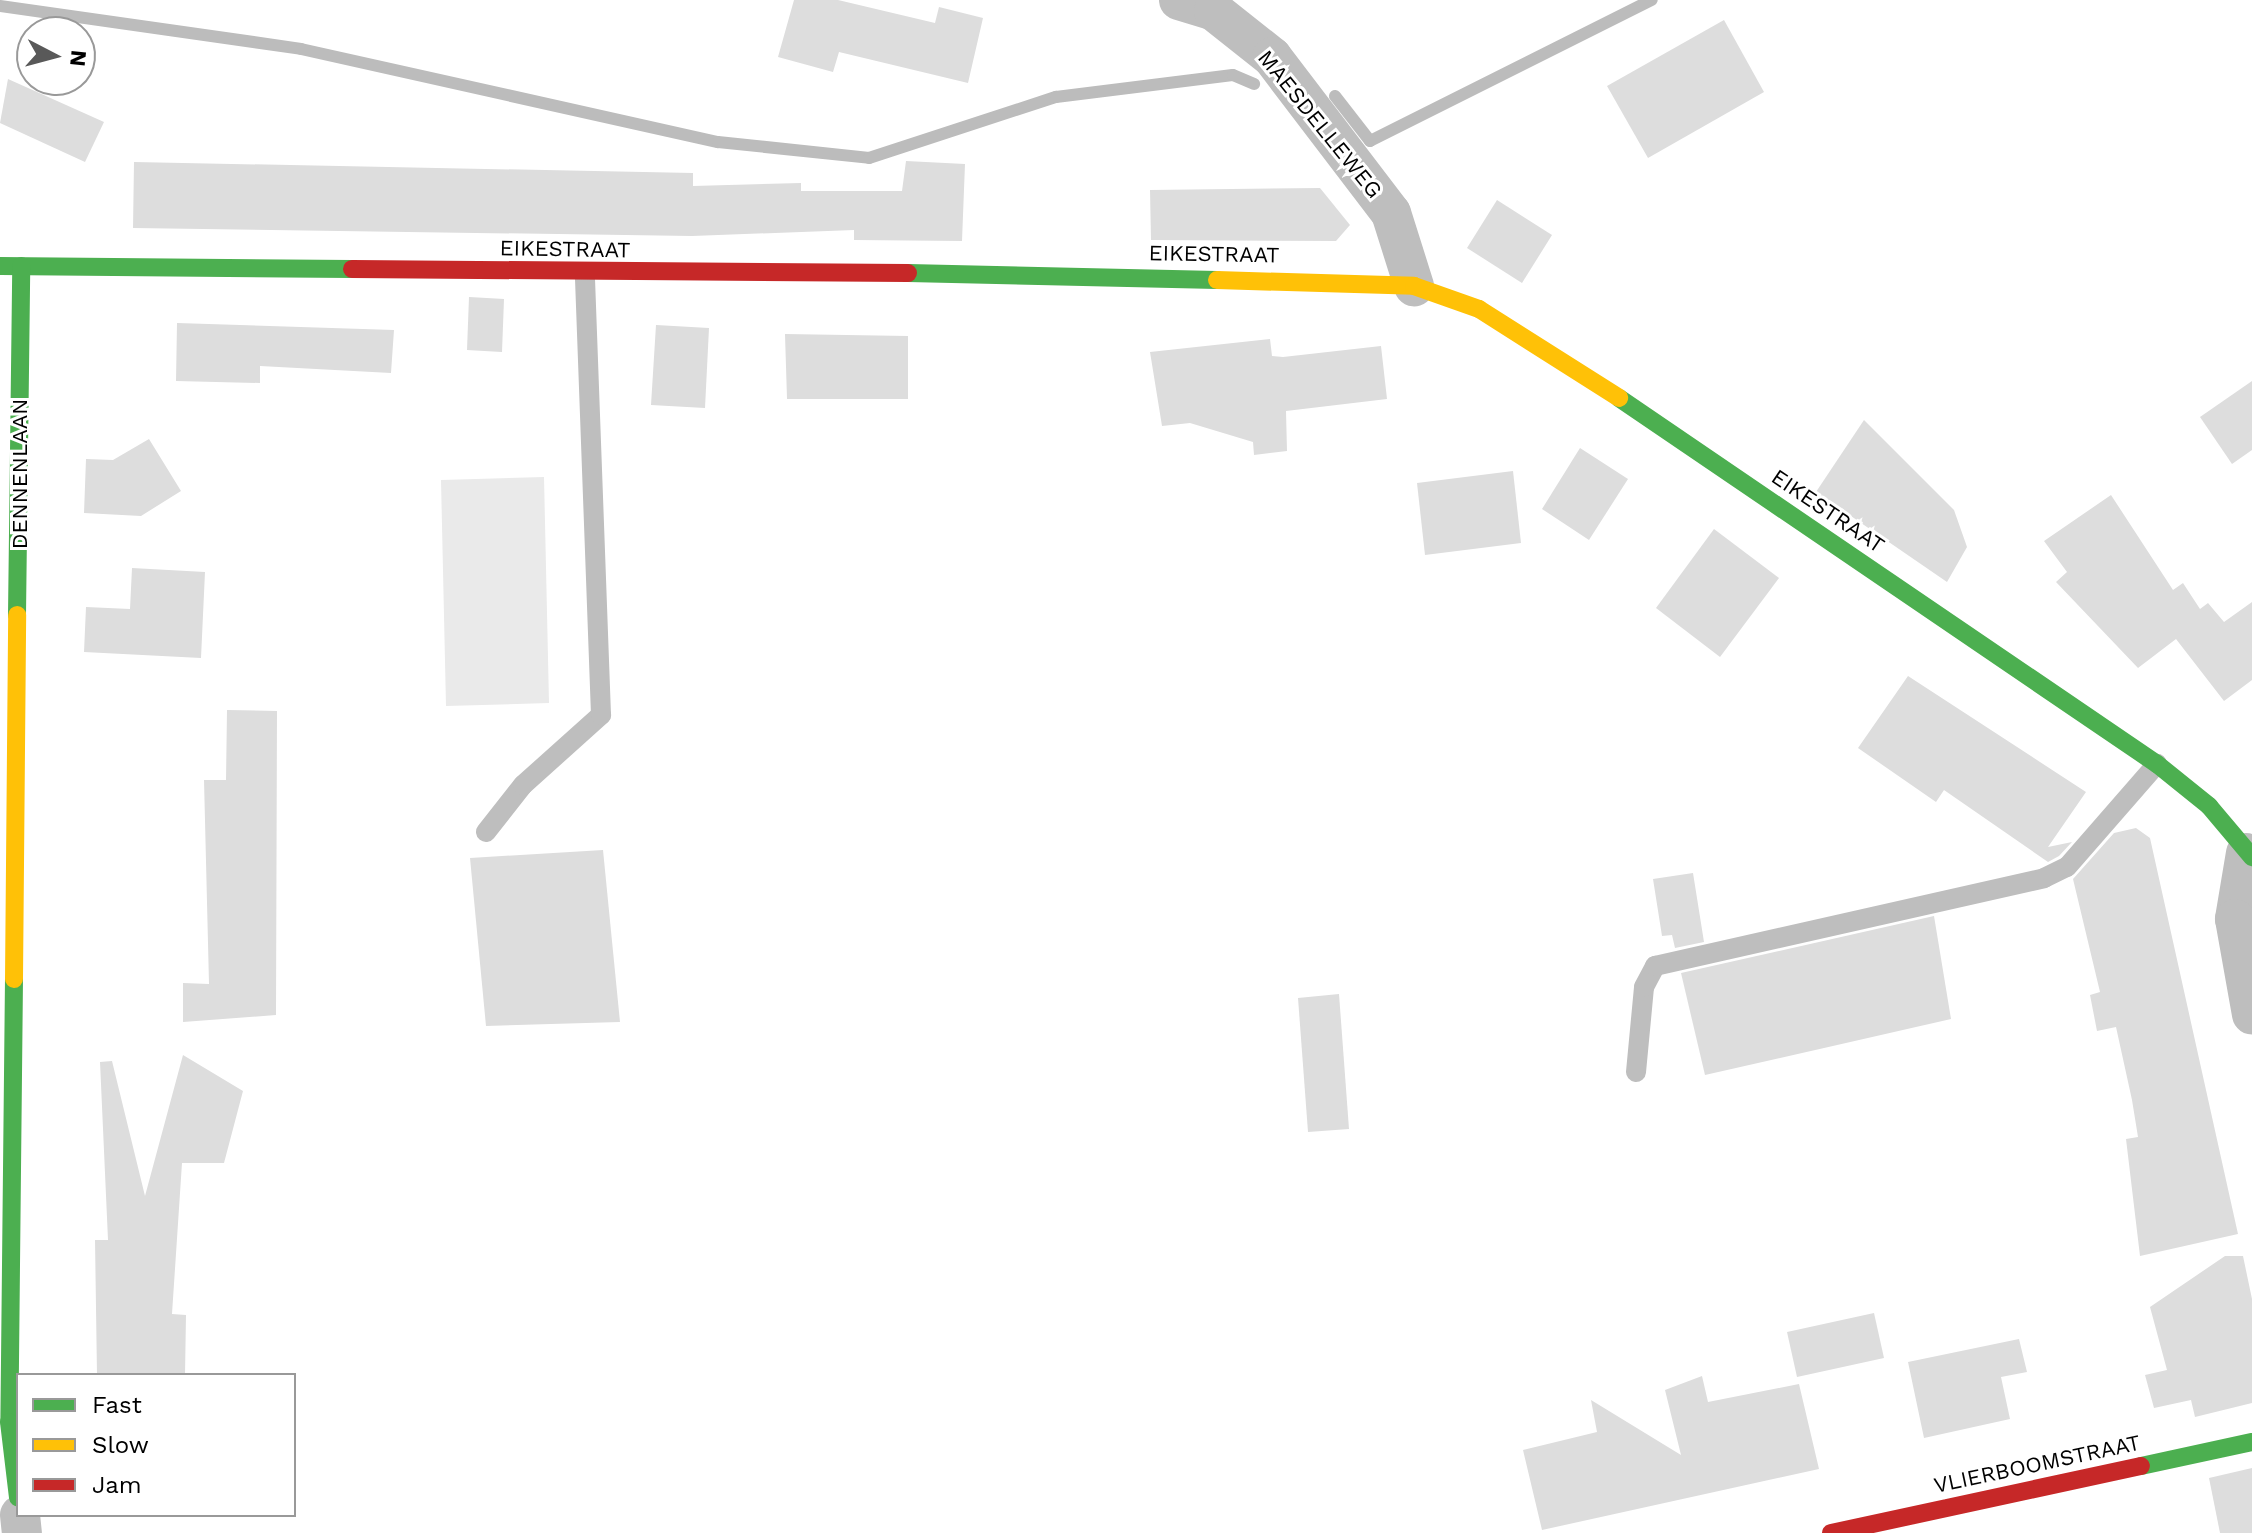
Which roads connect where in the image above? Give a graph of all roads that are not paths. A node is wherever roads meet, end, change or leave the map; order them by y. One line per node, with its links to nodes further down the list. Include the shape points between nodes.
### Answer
1 (1179, 0): 5 (street, MAESDELLEWEG, via 1214,11 1272,57 1391,213)
2 (0, 266): 3 (street, EIKESTRAAT)
3 (21, 266): 4 (street, EIKESTRAAT); 9 (street, DENNENLAAN)
4 (585, 274): 5 (street, EIKESTRAAT, via 1033,274); 7 (lane, via 601,715 523,785)
5 (1414, 286): 6 (street, EIKESTRAAT, via 1479,309 1558,356)
6 (2157, 764): 8 (street, EIKESTRAAT, via 2209,806); 11 (lane, via 2067,867 2044,878 1655,966 1644,987)
7 (486, 832)
8 (2249, 855): 10 (street, via 2235,919)
9 (8, 922): 13 (street, DENNENLAAN, via 9,1422)
10 (2252, 1014)
11 (1636, 1072)
12 (2252, 1442): 14 (street, VLIERBOOMSTRAAT)
13 (16, 1480)
14 (1831, 1533)

